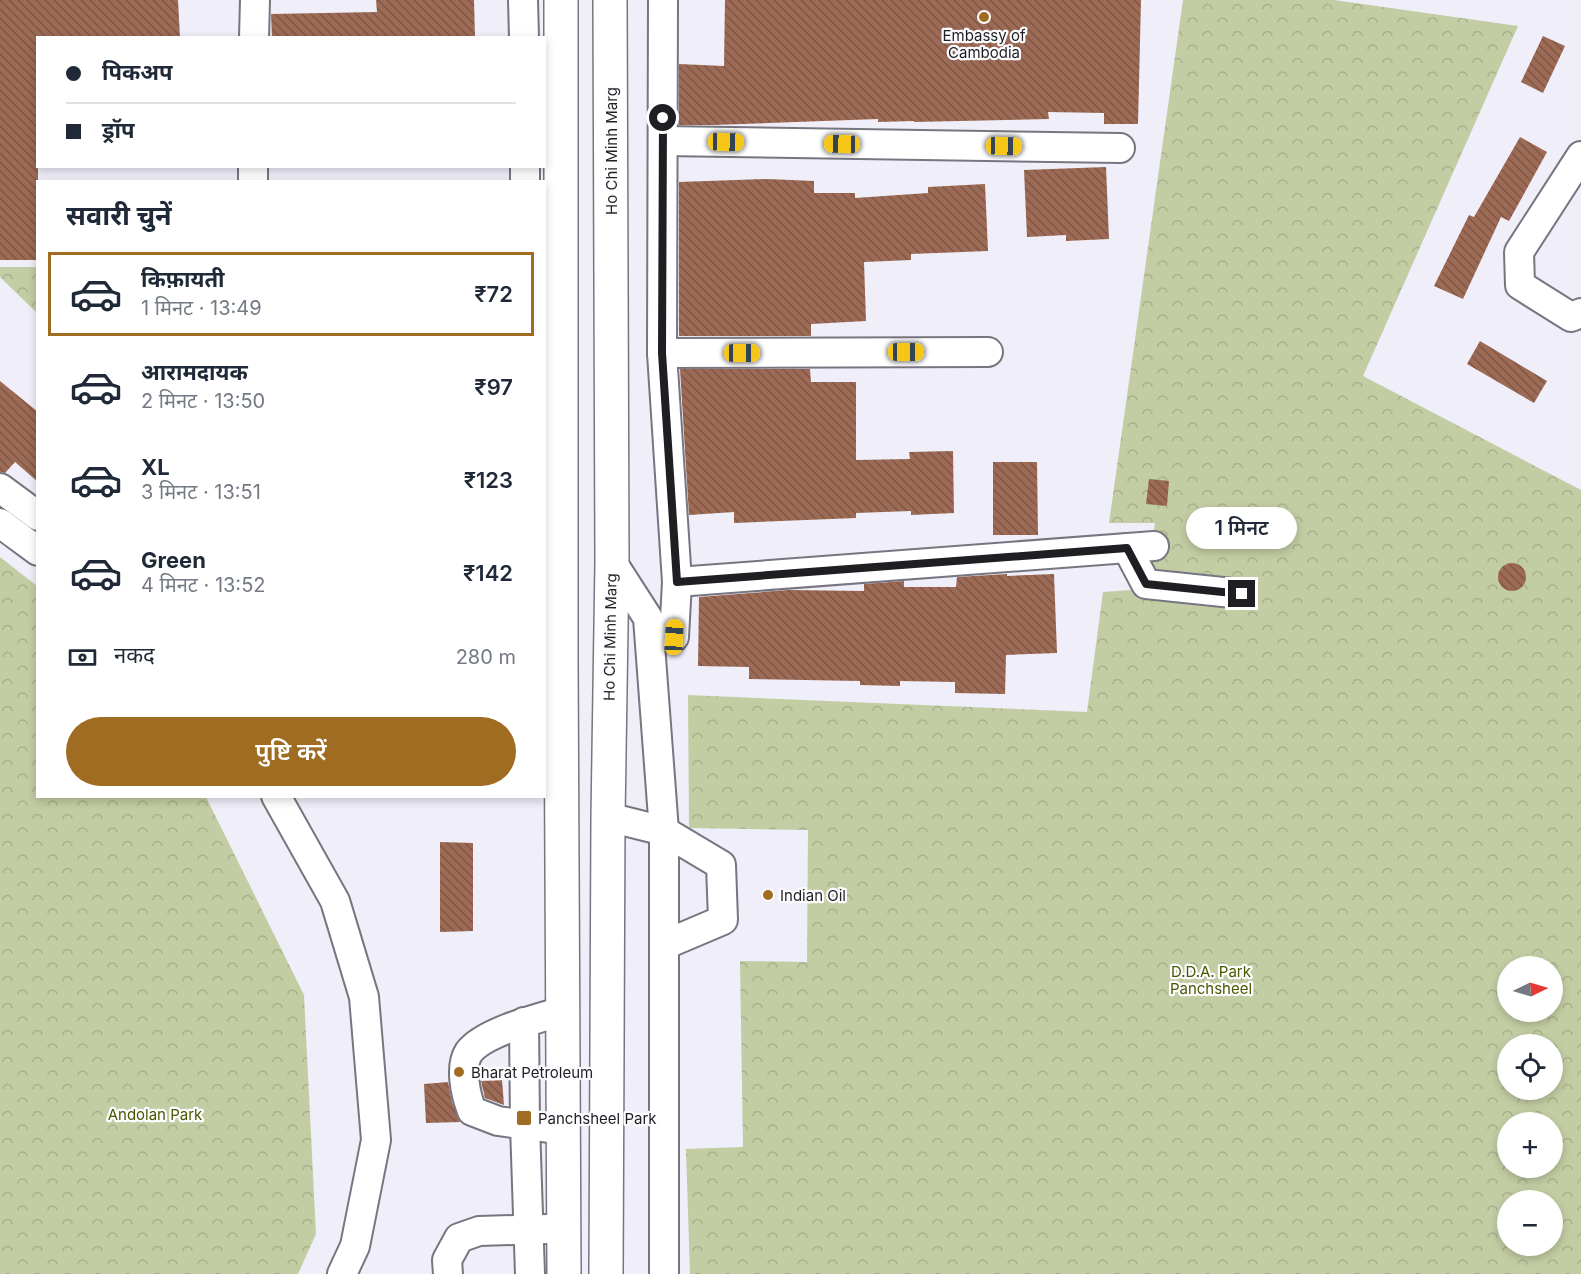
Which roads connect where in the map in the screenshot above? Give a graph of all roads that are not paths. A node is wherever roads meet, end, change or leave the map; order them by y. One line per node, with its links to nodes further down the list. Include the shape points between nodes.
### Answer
1 (255, 0): 6 (street)
2 (523, 0): 7 (street)
3 (561, 0): 23 (main road)
4 (610, 0): 19 (main road, Ho Chi Minh Marg)
5 (663, 0): 8 (street)
6 (254, 36)
7 (524, 36)
8 (663, 141): 9 (street); 13 (street)
9 (1120, 148)
10 (1581, 156): 11 (street, via 1519,252 1520,285 1571,316)
11 (1581, 313)
12 (988, 352): 13 (street)
13 (662, 353): 20 (street)
14 (0, 488): 15 (street)
15 (36, 515)
16 (0, 524): 18 (street)
17 (1141, 547): 20 (street); 21 (street); 22 (street, via 1146,584)
18 (36, 550)
19 (612, 562): 27 (main road, Ho Chi Minh Marg); 28 (street, via 648,618)
20 (677, 582): 24 (street)
21 (1124, 590)
22 (1242, 594)
23 (553, 620): 25 (main road)
24 (674, 637)
25 (553, 662): 30 (main road)
26 (277, 798): 36 (street, via 334,900 364,997 376,1140 355,1246)
27 (608, 817): 28 (street); 40 (main road, Ho Chi Minh Marg)
28 (664, 831): 29 (street); 29 (street, via 721,865 723,920)
29 (664, 945): 41 (street)
30 (563, 1011): 31 (street); 33 (main road)
31 (525, 1022): 32 (street); 32 (street, via 491,1035 469,1053 464,1075 472,1111 498,1121)
32 (525, 1125): 33 (street); 35 (street)
33 (563, 1130): 34 (main road)
34 (564, 1228): 35 (street); 39 (main road)
35 (529, 1229): 37 (street, via 479,1231 459,1238 447,1260); 38 (street)
36 (342, 1274)
37 (448, 1274)
38 (530, 1274)
39 (564, 1274)
40 (606, 1274)
41 (664, 1274)

